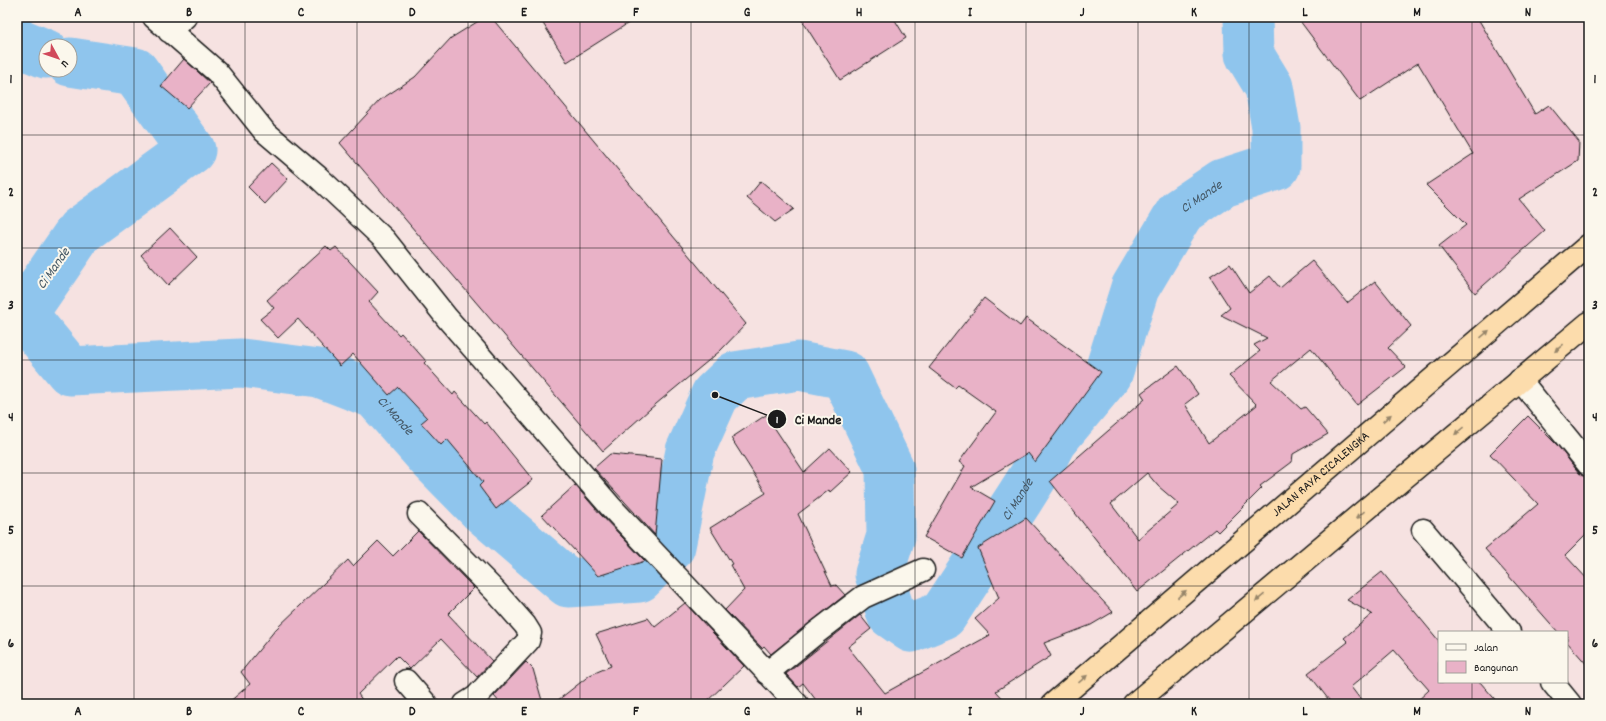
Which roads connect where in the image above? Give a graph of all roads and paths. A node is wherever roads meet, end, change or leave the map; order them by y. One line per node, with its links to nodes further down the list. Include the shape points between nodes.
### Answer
1 (169, 22): 10 (street, via 218,72 264,130 385,240 447,318 610,506)
2 (1589, 245): 16 (highway, JALAN RAYA CICALENGKA, one-way to 2)
3 (1589, 323): 4 (highway, one-way to 4)
4 (1520, 380): 5 (street); 17 (highway, one-way to 17)
5 (1589, 465)
6 (419, 514): 13 (street, via 494,591 530,633 528,642)
7 (1423, 530): 9 (street)
8 (923, 570): 10 (street, via 863,597)
9 (1509, 631)
10 (767, 673): 15 (street)
11 (406, 681): 14 (street)
12 (1553, 683): 18 (street)
13 (474, 702)
14 (426, 704)
15 (797, 704)
16 (1053, 704)
17 (1134, 704)
18 (1570, 704)

